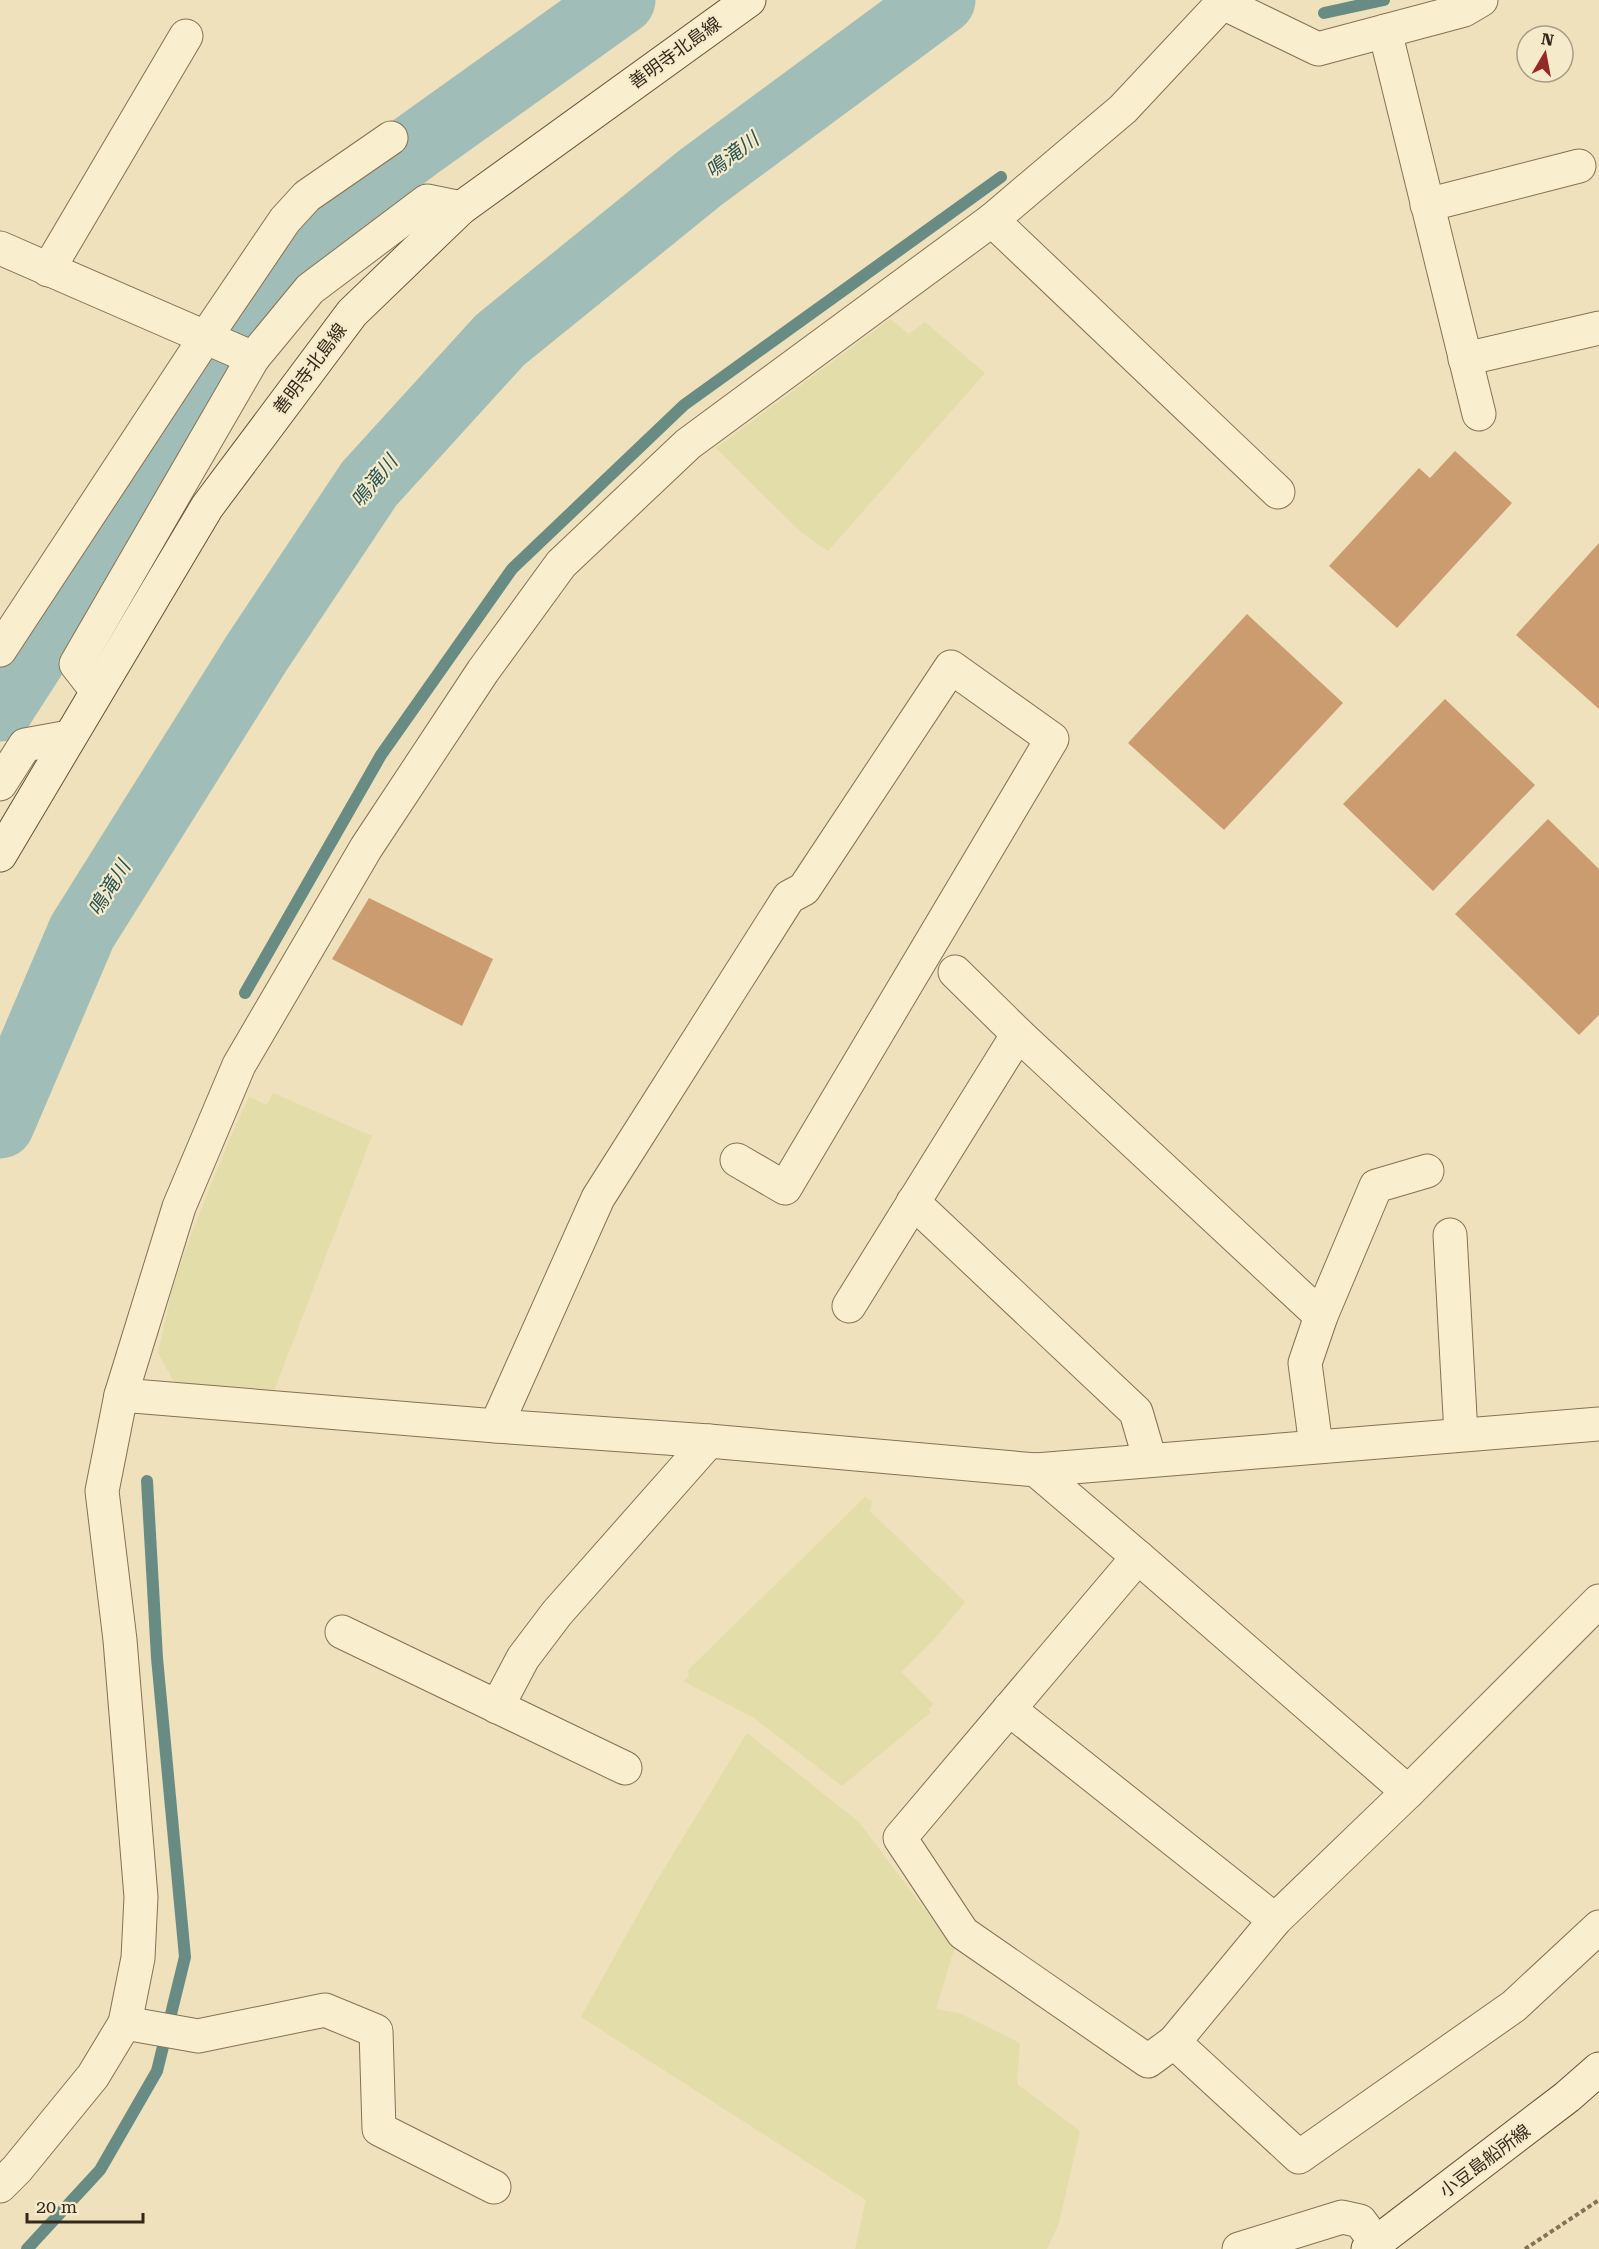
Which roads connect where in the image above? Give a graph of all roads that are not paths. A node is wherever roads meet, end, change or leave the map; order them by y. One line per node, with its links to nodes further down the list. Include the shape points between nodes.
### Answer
1 (749, 0): 9 (street, 善明寺北島線)
2 (1481, 0): 4 (street, via 1464,10)
3 (1224, 1): 4 (street, via 1318,49); 10 (street, via 1123,109)
4 (1385, 31): 8 (street)
5 (186, 36): 12 (street)
6 (391, 138): 14 (street, via 308,196 285,220)
7 (1579, 166): 8 (street)
8 (1427, 205): 16 (street)
9 (460, 208): 15 (street, via 427,201 310,289); 20 (street, 善明寺北島線, via 345,322 207,507)
10 (992, 220): 18 (street); 32 (street, via 688,444 561,564 483,671 366,848 239,1065 179,1207)
11 (0, 248): 12 (street)
12 (48, 270): 14 (street)
13 (1599, 328): 16 (street)
14 (205, 339): 15 (street); 19 (street)
15 (253, 358): 20 (street, via 76,664)
16 (1465, 359): 17 (street)
17 (1479, 414)
18 (1278, 492)
19 (0, 650)
20 (97, 691): 21 (street, 善明寺北島線)
21 (69, 737): 22 (street, via 25,745); 23 (street, 善明寺北島線)
22 (0, 784)
23 (0, 855)
24 (955, 972): 25 (street)
25 (1018, 1034): 28 (street); 31 (street)
26 (737, 1160): 34 (street, via 785,1188 1052,739 951,668 804,889 789,897 598,1198)
27 (1427, 1171): 31 (street, via 1376,1186)
28 (913, 1202): 30 (street); 38 (street, via 1136,1412)
29 (1450, 1235): 35 (street)
30 (849, 1306)
31 (1322, 1316): 37 (street, via 1305,1363)
32 (121, 1395): 34 (street); 49 (street, via 102,1491 120,1640 141,1897)
33 (1599, 1424): 35 (street)
34 (496, 1426): 36 (street)
35 (1461, 1434): 37 (street)
36 (709, 1440): 39 (street); 43 (street, via 557,1613 523,1658)
37 (1316, 1446): 38 (street)
38 (1150, 1460): 39 (street)
39 (1036, 1470): 40 (street)
40 (1138, 1557): 44 (street); 46 (street)
41 (1599, 1601): 46 (street)
42 (342, 1632): 43 (street)
43 (497, 1707): 45 (street)
44 (1009, 1709): 47 (street); 50 (street, via 900,1838 963,1933 1148,2061)
45 (625, 1768)
46 (1408, 1792): 47 (street)
47 (1275, 1920): 50 (street)
48 (1599, 1927): 50 (street, via 1514,2006 1299,2157)
49 (133, 2024): 52 (street); 53 (street, via 198,2036 326,2010 376,2031 379,2129)
50 (1174, 2042)
51 (1599, 2069): 54 (street, 小豆島船所線)
52 (0, 2186)
53 (494, 2187)
54 (1372, 2246): 55 (street, via 1360,2221 1342,2217)
55 (1239, 2249)

